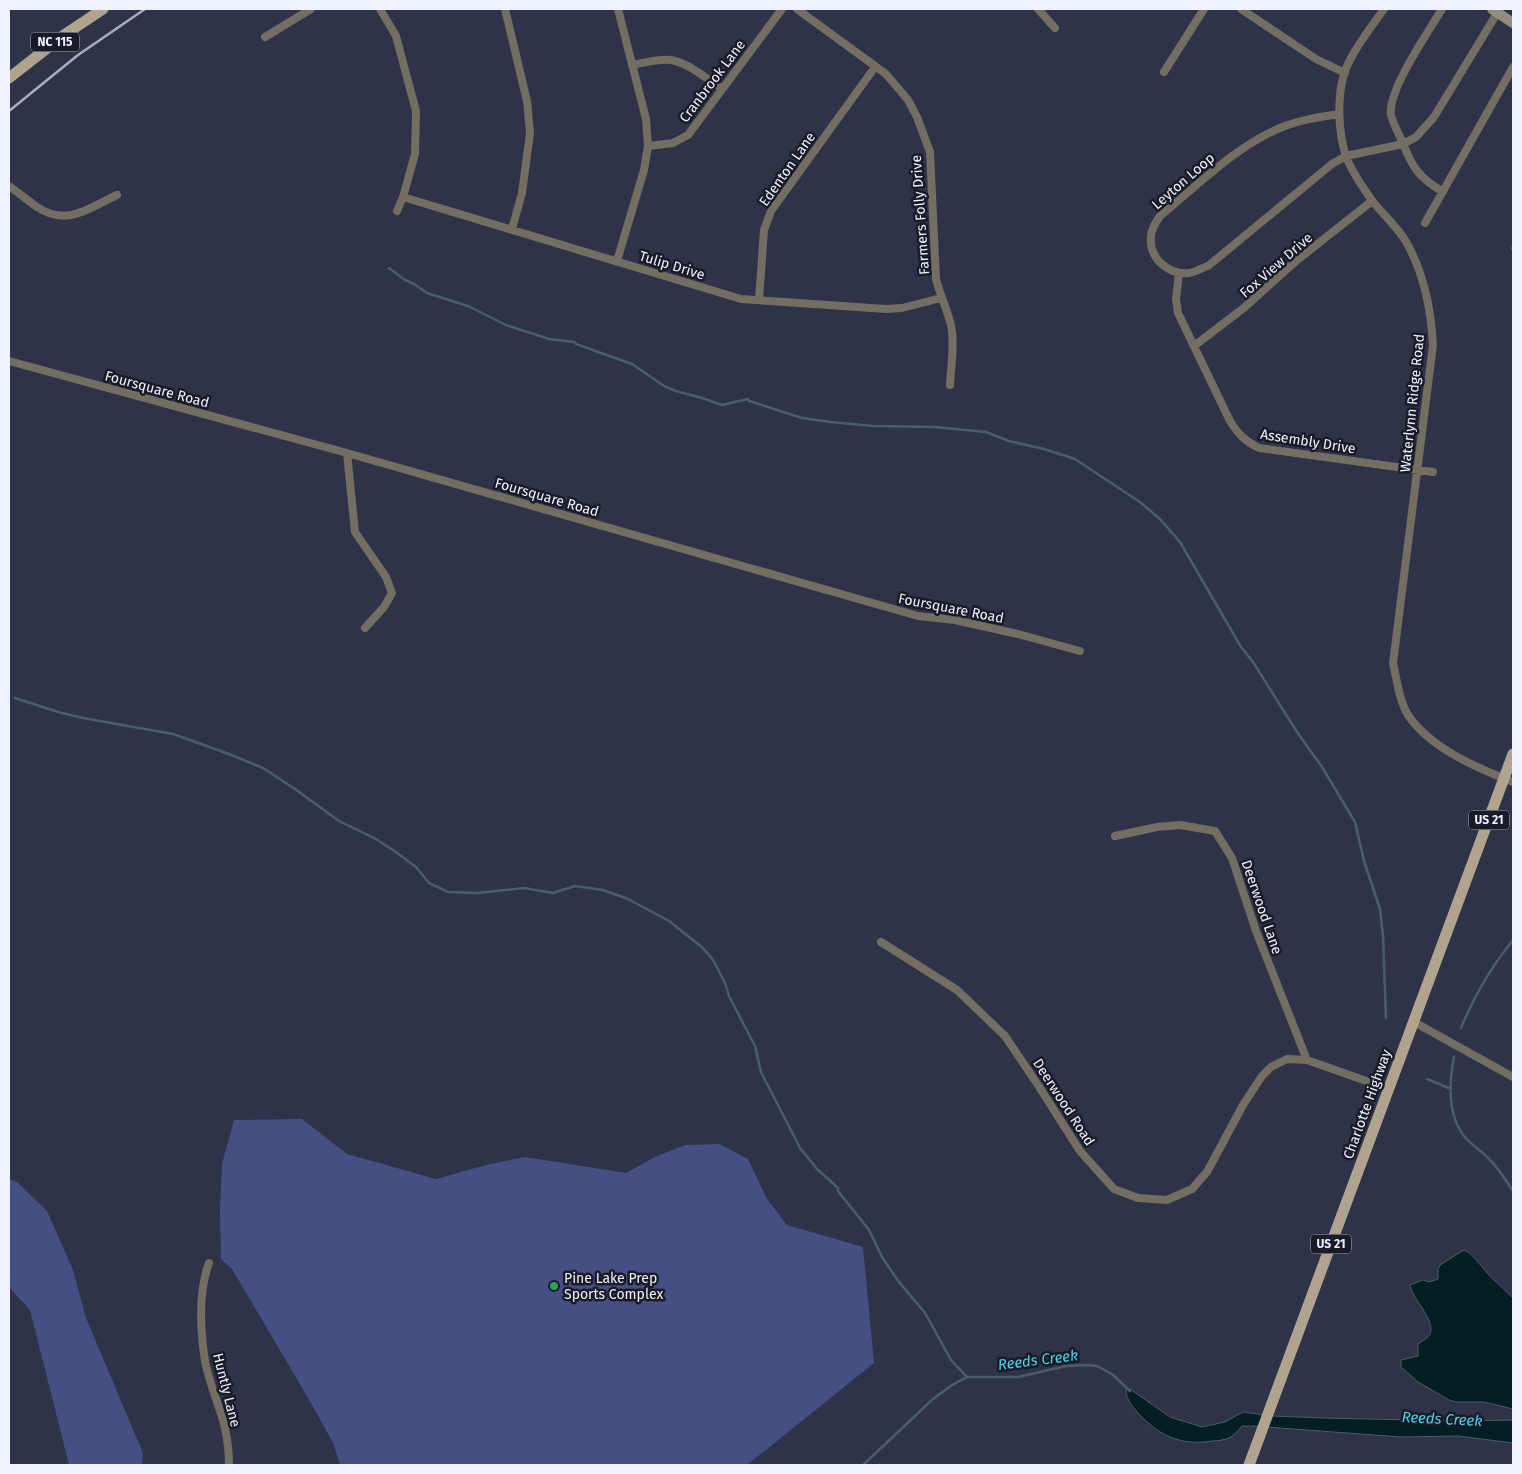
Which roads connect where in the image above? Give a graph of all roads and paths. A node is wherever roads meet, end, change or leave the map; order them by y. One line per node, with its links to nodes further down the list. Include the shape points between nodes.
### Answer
1 (103, 9): 22 (main road, NC 115 / NC 115)
2 (311, 9): 16 (street)
3 (380, 9): 31 (street, via 396,36 416,111 414,154)
4 (505, 9): 35 (street, via 527,101 530,133 522,193)
5 (618, 9): 17 (street)
6 (782, 9): 23 (street, Cranbrook Lane)
7 (797, 9): 18 (street, Farmers Folly Drive)
8 (1039, 9): 15 (street)
9 (1204, 9): 20 (street)
10 (1241, 9): 21 (street, via 1316,59)
11 (1384, 9): 21 (street, Waterlynn Ridge Road)
12 (1442, 9): 25 (street, via 1392,97 1391,114)
13 (1497, 10): 14 (street); 25 (street, via 1434,117 1416,137)
14 (1513, 23)
15 (1055, 28)
16 (265, 38)
17 (632, 65): 23 (street, via 670,60 684,64); 26 (street, via 646,119)
18 (875, 66): 38 (street, Farmers Folly Drive, via 908,100 930,152 936,279); 39 (street, Edenton Lane, via 771,211 764,230)
19 (1513, 67): 29 (street)
20 (1164, 72)
21 (1345, 72): 24 (street, Waterlynn Ridge Road)
22 (9, 78)
23 (722, 89): 26 (street, Cranbrook Lane, via 688,135 673,143)
24 (1339, 114): 27 (street, Waterlynn Ridge Road); 37 (street, Leyton Loop, via 1314,117 1280,128 1257,140 1234,154 1160,216 1153,227 1153,252 1158,261)
25 (1403, 144): 27 (street); 29 (street, via 1417,173)
26 (648, 146): 36 (street)
27 (1346, 156): 32 (street, Waterlynn Ridge Road); 37 (street, via 1208,266 1191,273)
28 (9, 186): 30 (street, via 56,216 78,214)
29 (1443, 192): 34 (street)
30 (117, 195)
31 (403, 196): 33 (street); 35 (street, Tulip Drive)
32 (1372, 201): 40 (street, Fox View Drive); 44 (street, Waterlynn Ridge Road, via 1404,238 1417,264 1431,315 1434,345)
33 (397, 211)
34 (1425, 223)
35 (512, 230): 36 (street, Tulip Drive)
36 (617, 261): 39 (street, Tulip Drive, via 741,299)
37 (1179, 273): 40 (street, Assembly Drive, via 1178,313)
38 (941, 298): 39 (street, Tulip Drive, via 886,309); 42 (street, Farmers Folly Drive, via 952,336)
39 (759, 300)
40 (1194, 346): 44 (street, Assembly Drive, via 1236,432 1247,442 1259,448)
41 (9, 361): 43 (street, Foursquare Road)
42 (950, 385)
43 (347, 453): 46 (street, via 355,532 386,577 392,593); 47 (street, Foursquare Road, via 918,616 955,620)
44 (1418, 469): 45 (street, Assembly Drive); 49 (street, Waterlynn Ridge Road, via 1394,663 1399,693 1408,714 1430,739 1449,753)
45 (1433, 472)
46 (365, 628)
47 (1080, 651)
48 (1513, 754): 49 (main road, Charlotte Highway / US 21)
49 (1509, 780): 52 (main road, Charlotte Highway / US 21)
50 (1115, 836): 53 (street, Deerwood Lane, via 1180,824 1215,831 1232,858 1256,931)
51 (881, 942): 53 (street, Deerwood Road, via 957,990 1005,1036 1080,1151 1114,1189 1138,1198 1167,1200 1192,1189 1207,1172 1262,1076 1286,1059)
52 (1414, 1022): 54 (street); 55 (main road, Charlotte Highway / US 21)
53 (1307, 1060): 55 (street, Deerwood Road)
54 (1513, 1077)
55 (1388, 1089): 58 (main road, Charlotte Highway / US 21)
56 (209, 1263): 57 (street, Huntly Lane, via 202,1289 205,1362 223,1422)
57 (230, 1465)
58 (1249, 1465)

